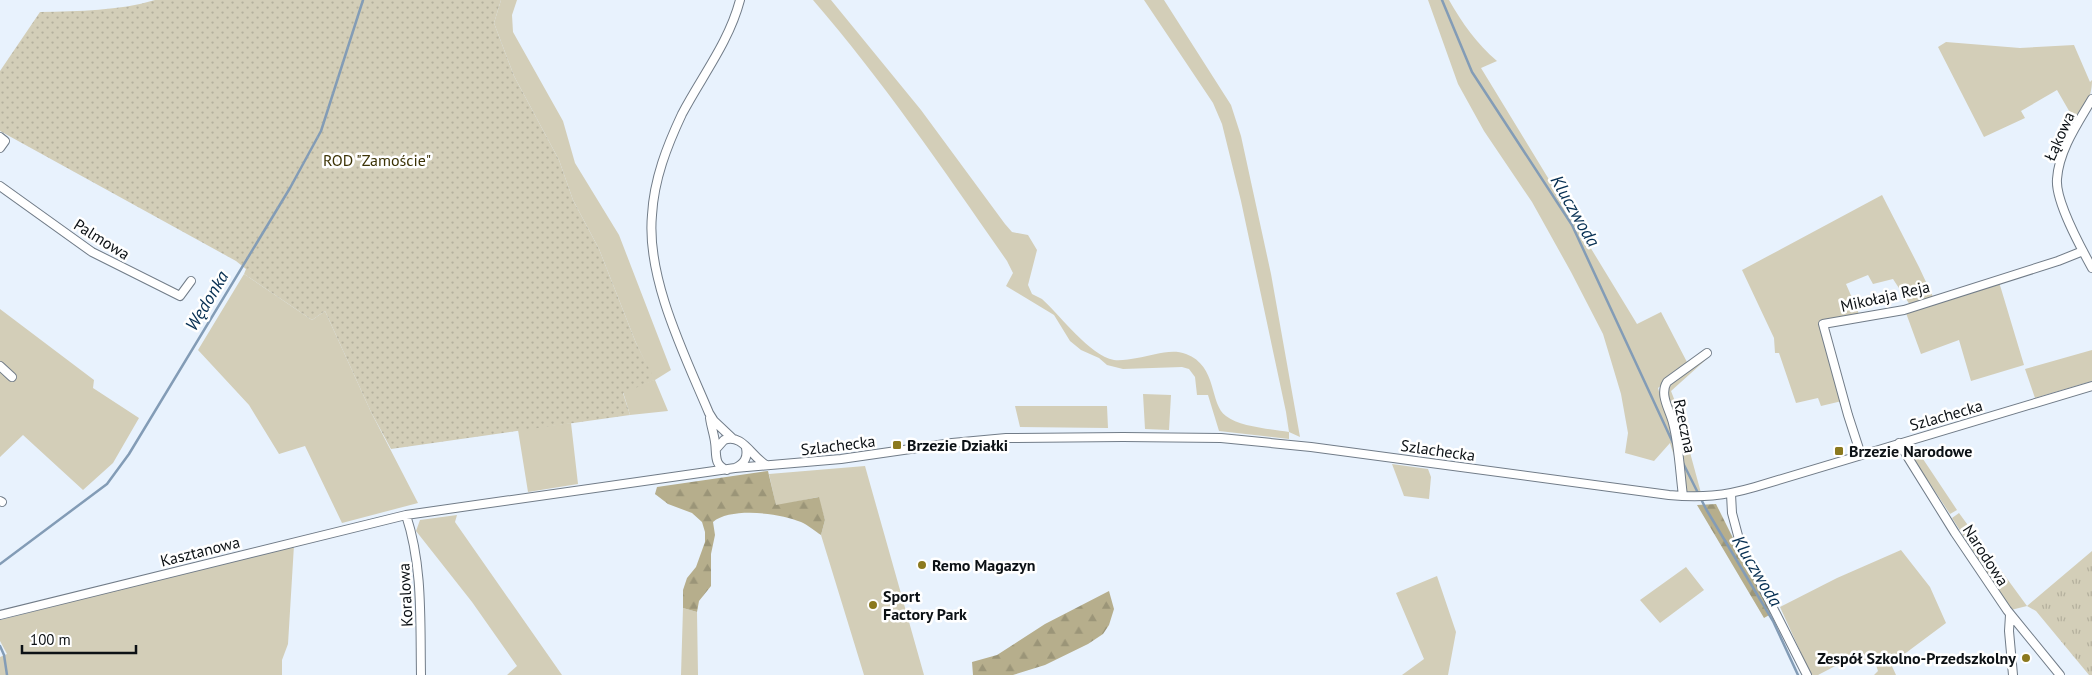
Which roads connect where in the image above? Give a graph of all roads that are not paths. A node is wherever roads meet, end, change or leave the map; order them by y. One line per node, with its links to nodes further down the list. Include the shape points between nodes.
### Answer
1 (740, 0): 13 (street, via 728,36 684,110 663,158 651,216 652,243 672,324)
2 (2092, 99): 6 (street, Łąkowa, via 2064,152 2057,179 2060,196)
3 (0, 137): 4 (street, via 5,141)
4 (0, 148)
5 (0, 186): 8 (street, Palmowa, via 92,252 130,273 180,296)
6 (2082, 251): 7 (street, Łąkowa); 18 (street, Mikołaja Reja, via 1904,310 1823,324)
7 (2092, 268)
8 (191, 282)
9 (1707, 353): 23 (street, Rzeczna, via 1664,387)
10 (0, 366): 11 (street)
11 (12, 377)
12 (2092, 386): 15 (street, Szlachecka)
13 (709, 413): 14 (street); 17 (street)
14 (732, 438): 16 (street); 17 (street, via 721,442)
15 (1899, 443): 18 (street, Szlachecka); 26 (street, Narodowa)
16 (746, 448): 19 (street); 20 (street, via 745,461)
17 (715, 452): 20 (street, via 720,466); 21 (street, via 710,465)
18 (1861, 455): 22 (street, Szlachecka)
19 (766, 465): 20 (street, Szlachecka); 23 (street, Szlachecka, via 842,459 1006,438 1221,438)
20 (731, 469): 21 (street, Szlachecka)
21 (700, 473): 24 (street, Szlachecka)
22 (1731, 494): 23 (street, Szlachecka); 28 (street, via 1740,543)
23 (1686, 496)
24 (406, 515): 25 (street, Kasztanowa); 27 (street, Koralowa, via 418,560)
25 (0, 615)
26 (2010, 615): 29 (street); 30 (street, Narodowa)
27 (421, 675)
28 (1807, 675)
29 (2013, 675)
30 (2060, 675)

